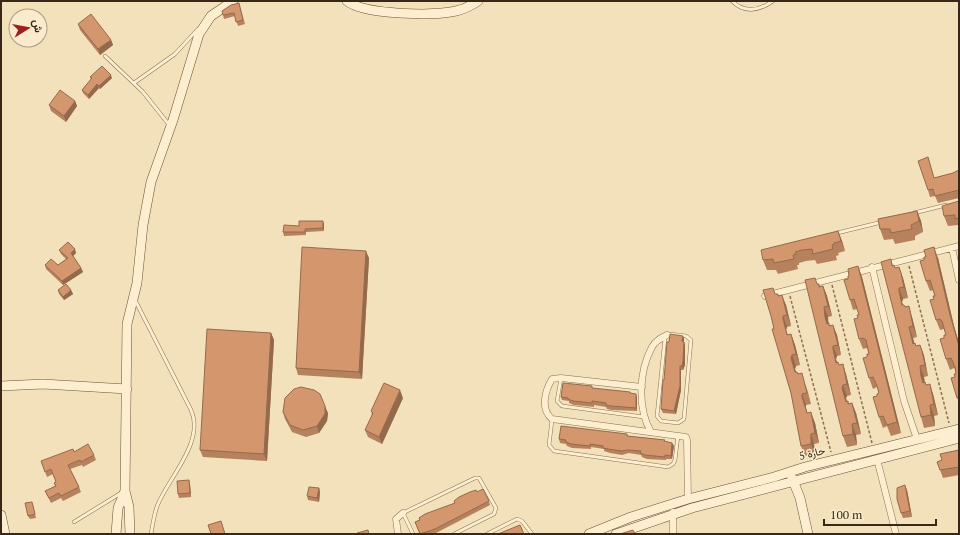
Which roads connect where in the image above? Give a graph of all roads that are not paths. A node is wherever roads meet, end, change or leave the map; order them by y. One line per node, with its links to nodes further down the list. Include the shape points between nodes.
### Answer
1 (233, 1): 6 (street, via 216,11)
2 (347, 1): 3 (street, via 370,10 414,13 454,11)
3 (478, 1)
4 (732, 1): 5 (lane, via 737,6 751,10 762,9)
5 (773, 1)
6 (202, 28): 8 (lane, via 196,31 175,54); 9 (street)
7 (105, 56): 8 (lane)
8 (134, 83): 9 (lane)
9 (171, 127): 19 (street, via 151,182)
10 (952, 204): 11 (lane)
11 (908, 215)
12 (884, 221): 13 (lane)
13 (831, 235)
14 (959, 246): 15 (street)
15 (952, 248): 16 (street); 17 (street)
16 (872, 268): 18 (street); 31 (street, via 904,401)
17 (959, 280)
18 (765, 296)
19 (134, 297): 24 (street, via 127,324); 48 (lane, via 191,410 195,425 190,446 157,504)
20 (667, 335): 20 (lane, via 657,416 661,421 678,423 684,419 691,340 686,336); 23 (street, via 652,346 643,374)
21 (561, 378): 23 (street); 25 (lane, via 557,401 562,406); 26 (street, via 552,379 545,398 546,409)
22 (1, 386): 24 (street, via 43,384)
23 (642, 387): 25 (street)
24 (127, 388): 37 (street)
25 (644, 417): 28 (street)
26 (552, 419): 28 (street); 29 (lane, via 549,446 554,451 668,467 675,460)
27 (955, 430): 31 (street, حارة 5)
28 (651, 432): 29 (street)
29 (678, 435): 39 (street, via 686,437 687,440)
30 (959, 438): 32 (street, حارة 5)
31 (917, 439): 32 (street, حارة 5)
32 (875, 455): 33 (street, حارة 5, via 833,460); 35 (street, حارة 5); 58 (street)
33 (801, 468): 34 (street, حارة 5); 35 (street)
34 (790, 472): 36 (street); 39 (street, حارة 5)
35 (803, 480): 36 (street, حارة 5); 38 (street)
36 (793, 482): 38 (street); 42 (street, حارة 5)
37 (125, 491): 44 (lane); 46 (street, via 118,508); 47 (street, via 129,507)
38 (800, 498): 57 (street)
39 (688, 499): 40 (street, حارة 5)
40 (673, 504): 42 (street); 54 (street, حارة 5)
41 (403, 512): 49 (street, via 396,519); 50 (lane); 51 (lane, via 479,478 496,511)
42 (673, 514): 55 (street, حارة 5); 56 (street)
43 (1, 515): 45 (street)
44 (74, 522)
45 (5, 534)
46 (116, 534)
47 (130, 534)
48 (151, 534)
49 (398, 534)
50 (413, 534)
51 (454, 534)
52 (487, 534): 53 (lane, via 517,519 522,521)
53 (532, 534)
54 (589, 534)
55 (616, 534)
56 (673, 534)
57 (808, 534)
58 (896, 534)

